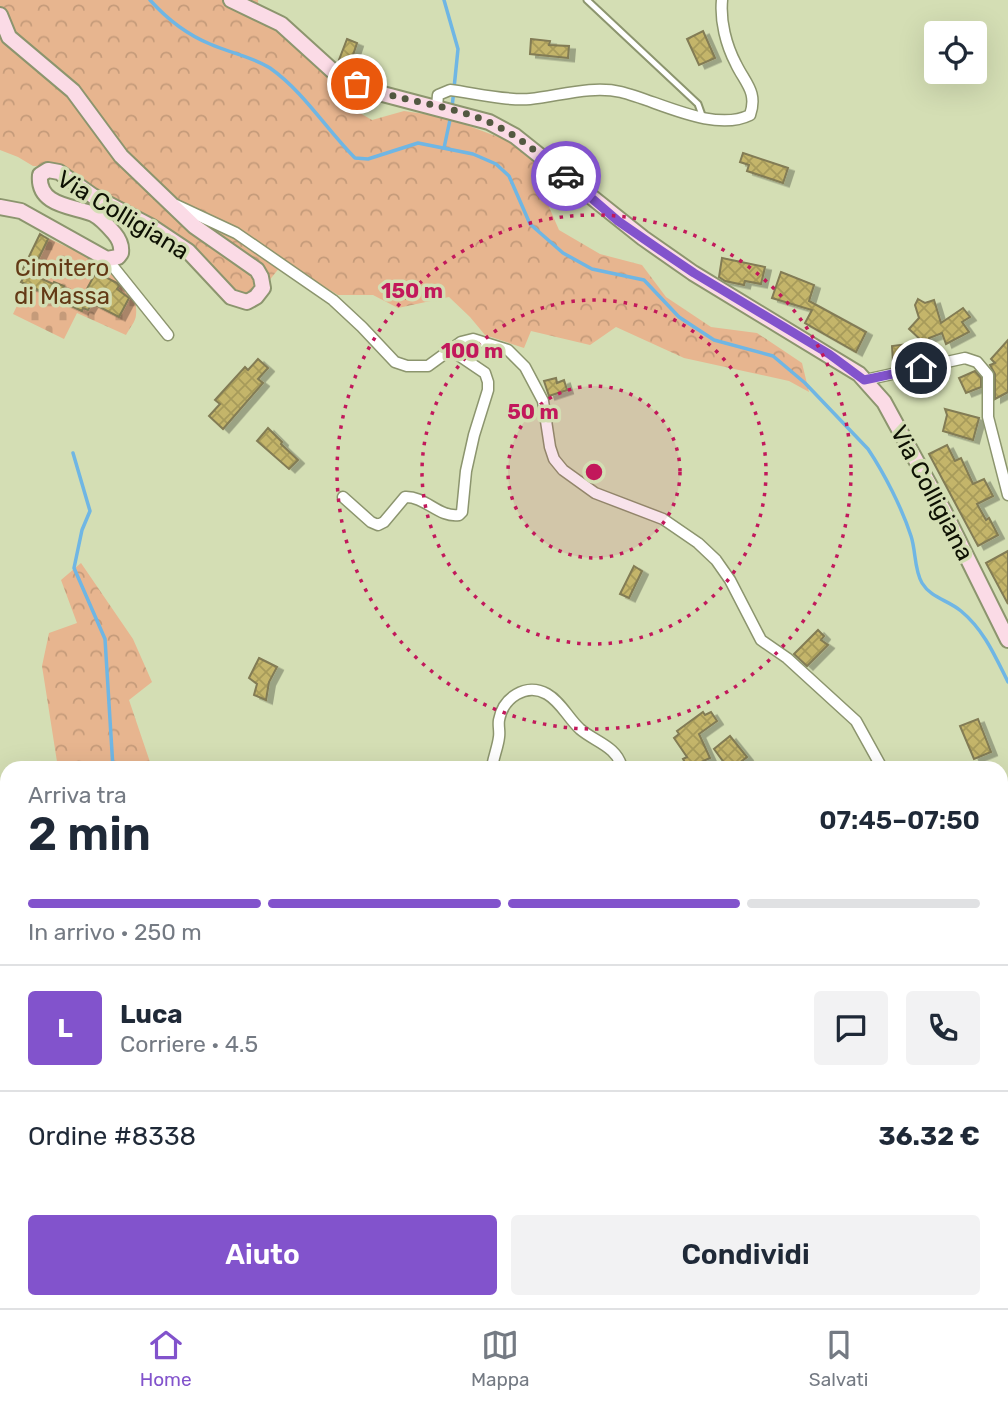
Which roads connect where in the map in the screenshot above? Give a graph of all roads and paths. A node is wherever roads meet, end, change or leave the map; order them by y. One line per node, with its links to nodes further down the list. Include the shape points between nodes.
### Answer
1 (231, 0): 6 (street, Via Colligiana, via 281,24 335,73 375,92)
2 (587, 0): 7 (lane, via 698,104)
3 (722, 0): 7 (street, via 726,38 754,104 750,115 740,120)
4 (0, 15): 5 (street, Via Colligiana)
5 (5, 36): 9 (street, Via Colligiana, via 72,91 121,156)
6 (437, 107): 7 (street, via 438,95 450,90 527,100 618,91); 13 (street, Via Colligiana, via 489,122 515,136 643,238)
7 (703, 118)
8 (1, 204): 10 (street, Via Colligiana)
9 (170, 204): 10 (street, Via Colligiana, via 257,270 263,288 257,298 247,302 231,297 188,251 152,227 58,172 48,170 40,175 48,197 96,215 116,236 121,253); 12 (street, via 236,233 332,300 395,362 428,366)
10 (107, 259): 11 (street)
11 (168, 335)
12 (451, 350): 16 (street, via 485,373 488,382 466,471 462,512 449,516 417,498 405,498 378,525); 20 (street, via 474,339 508,350 525,367 543,401 550,447 563,470 596,494 663,519 698,542 730,580 761,640 856,721)
13 (864, 380): 14 (street, via 965,358 977,362 988,375 988,417); 17 (street, Via Colligiana, via 884,402)
14 (1006, 479): 15 (street)
15 (1008, 495)
16 (343, 497)
17 (1008, 640)
18 (494, 761): 19 (street, via 506,703 517,692 532,688 547,694 580,729 610,748)
19 (618, 761)
20 (878, 761)

